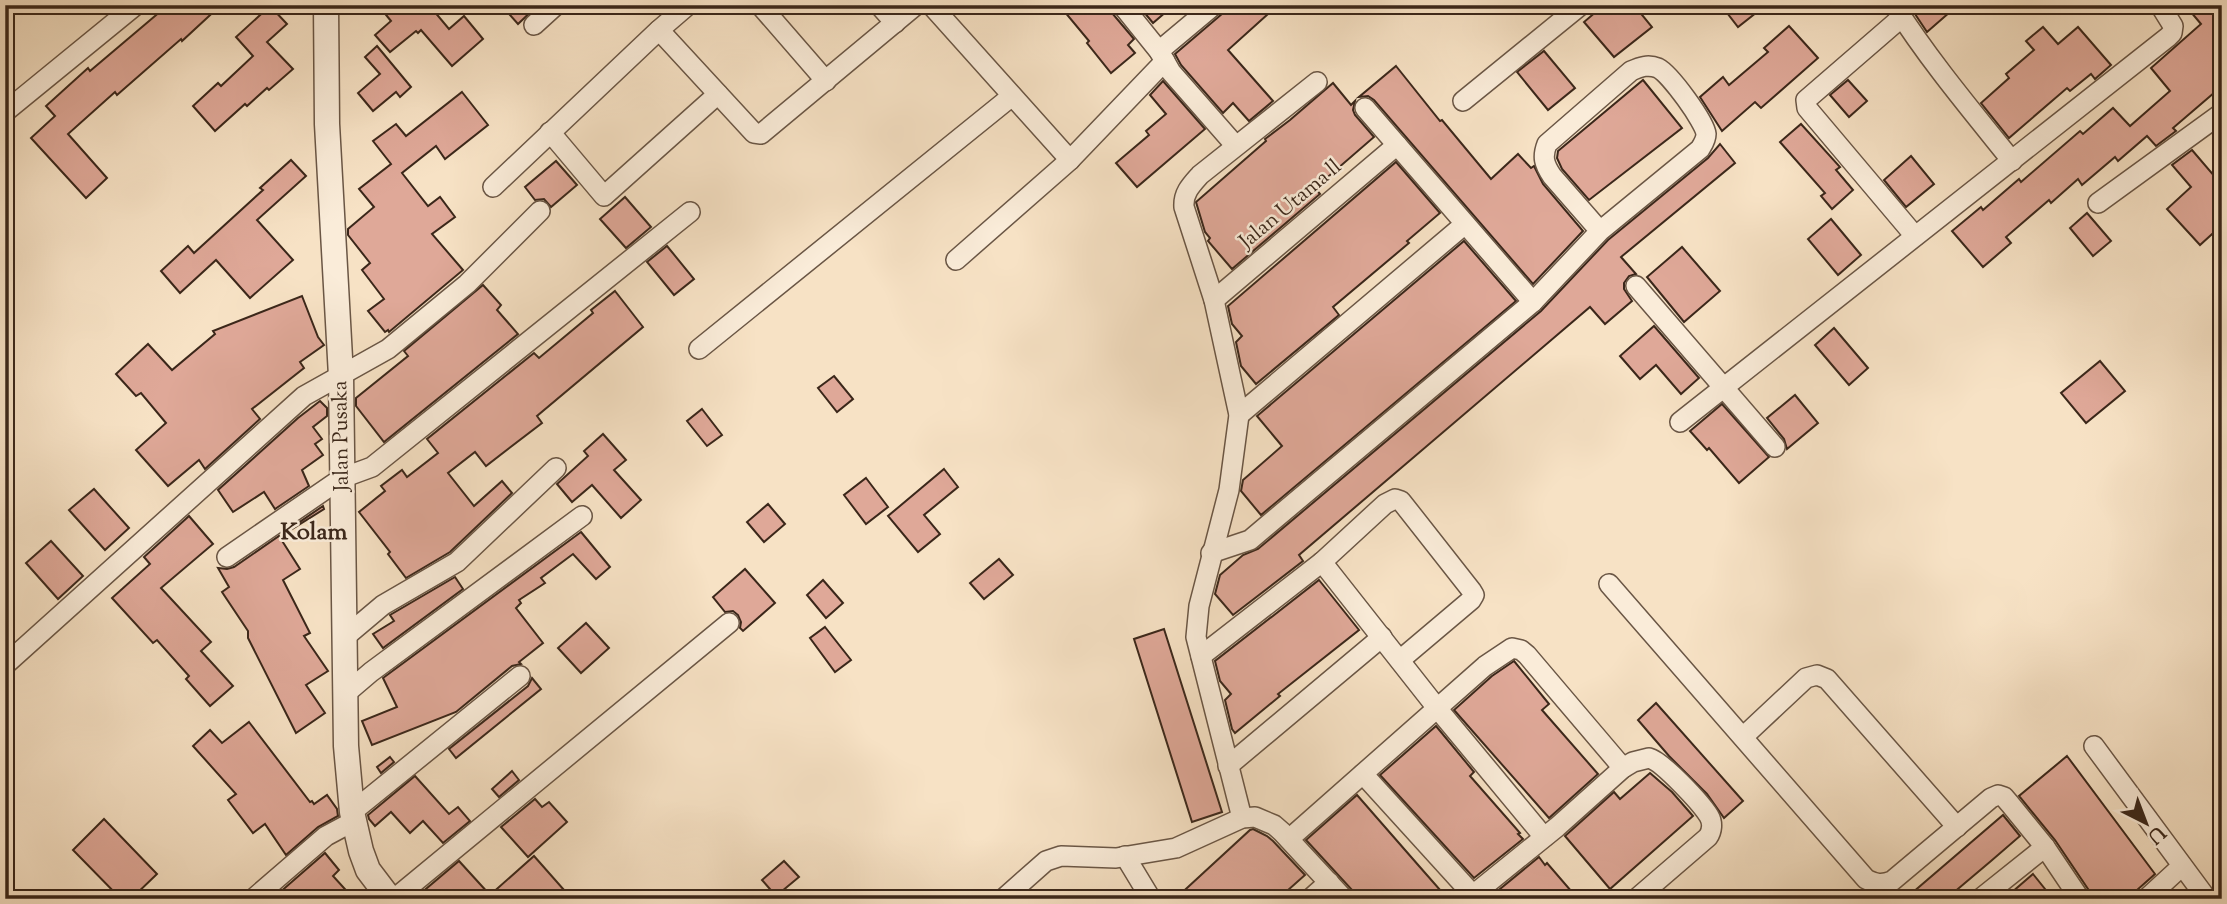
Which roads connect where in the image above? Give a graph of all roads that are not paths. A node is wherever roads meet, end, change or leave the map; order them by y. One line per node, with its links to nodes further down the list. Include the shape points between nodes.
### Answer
1 (136, 5): 24 (street)
2 (326, 5): 43 (street, Jalan Pusaka, via 327,124)
3 (556, 5): 15 (street)
4 (688, 5): 16 (street)
5 (760, 5): 18 (street)
6 (879, 5): 14 (street)
7 (916, 5): 14 (street)
8 (931, 5): 21 (street)
9 (1122, 5): 17 (street)
10 (1214, 5): 17 (street)
11 (1581, 5): 22 (street)
12 (2160, 5): 30 (street, via 2173,26 2172,33)
13 (1898, 11): 30 (street); 37 (street, via 1806,100 1807,108)
14 (895, 23): 18 (street)
15 (534, 25)
16 (659, 30): 20 (street); 26 (street)
17 (1162, 56): 27 (street); 29 (street)
18 (826, 81): 20 (street, via 761,134 754,133)
19 (1317, 82): 27 (street)
20 (718, 94): 26 (street, via 604,196)
21 (1012, 96): 29 (street); 42 (street)
22 (1464, 101)
23 (1365, 108): 28 (street)
24 (5, 112)
25 (2222, 113): 32 (street)
26 (550, 132): 31 (street)
27 (1235, 145): 40 (street, via 1200,175 1184,198)
28 (1397, 145): 35 (street); 40 (street, Jalan Utama ll)
29 (1070, 160): 38 (street)
30 (2012, 161): 37 (street)
31 (493, 187)
32 (2098, 204)
33 (540, 211): 43 (street, via 467,284 387,349)
34 (690, 212): 49 (street, via 372,467)
35 (1465, 224): 41 (street); 45 (street)
36 (1600, 230): 36 (street, via 1552,176 1543,155 1547,144 1631,71 1657,68 1704,126 1706,139 1700,149); 41 (street)
37 (1915, 236): 44 (street)
38 (956, 260)
39 (1636, 286): 44 (street)
40 (1214, 300): 45 (street)
41 (1533, 302): 51 (street, via 1250,540)
42 (699, 349)
43 (341, 376): 49 (street, Jalan Pusaka); 60 (street, via 304,396)
44 (1723, 387): 46 (street); 47 (street)
45 (1239, 415): 51 (street, via 1229,489)
46 (1680, 422)
47 (1775, 447)
48 (556, 468): 56 (street, via 457,562 383,605)
49 (342, 478): 52 (street); 56 (street, Jalan Pusaka)
50 (582, 516): 62 (street)
51 (1211, 553): 58 (street, via 1199,606 1196,637)
52 (227, 557)
53 (1322, 562): 57 (street); 58 (street); 59 (street, via 1395,499 1471,590 1471,600)
54 (1609, 584): 64 (street)
55 (729, 622): 80 (street)
56 (345, 637): 62 (street, Jalan Pusaka)
57 (1382, 637): 59 (street); 66 (street)
58 (1201, 656): 66 (street)
59 (1399, 660): 63 (street)
60 (5, 666)
61 (520, 676): 69 (street)
62 (344, 695): 69 (street, Jalan Pusaka)
63 (1437, 708): 67 (street, via 1502,653 1516,648 1528,655); 68 (street); 72 (street)
64 (1743, 737): 71 (street, via 1876,884 1892,881); 71 (street, via 1806,678 1828,679)
65 (2094, 746): 76 (street)
66 (1228, 766): 70 (street)
67 (1623, 768): 72 (street); 85 (street, via 1653,758 1710,818 1711,826 1708,837)
68 (1363, 774): 73 (street); 78 (street)
69 (353, 817): 79 (street); 80 (street, Jalan Pusaka, via 369,870)
70 (1242, 818): 73 (street, via 1269,822); 75 (street, via 1176,848)
71 (1957, 827): 74 (street, via 1998,795)
72 (1544, 837): 78 (street)
73 (1289, 839): 77 (street)
74 (2045, 847): 86 (street); 87 (street)
75 (1125, 856): 81 (street, via 1056,857); 82 (street)
76 (2182, 866): 88 (street); 89 (street)
77 (1329, 882): 83 (street); 84 (street)
78 (1471, 897)
79 (253, 899)
80 (392, 899)
81 (1003, 899)
82 (1152, 899)
83 (1310, 899)
84 (1344, 899)
85 (1636, 899)
86 (1980, 899)
87 (2080, 899)
88 (2146, 899)
89 (2207, 899)

